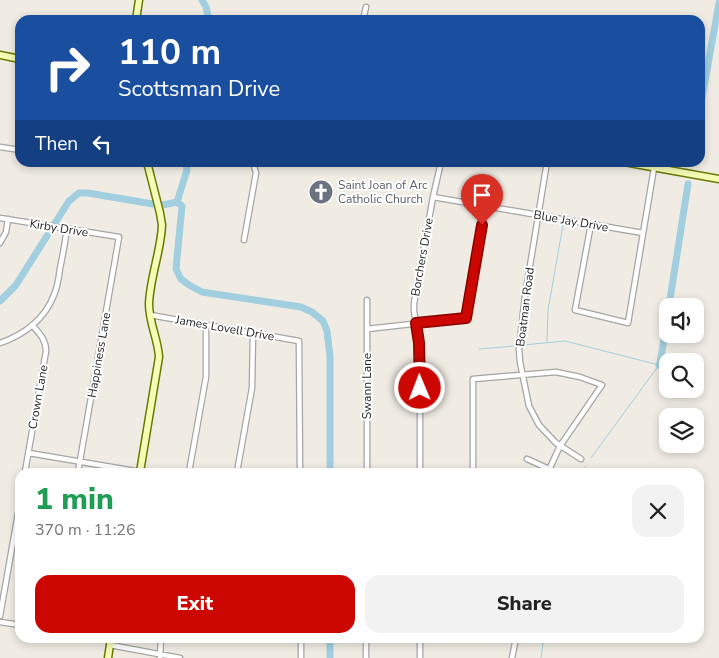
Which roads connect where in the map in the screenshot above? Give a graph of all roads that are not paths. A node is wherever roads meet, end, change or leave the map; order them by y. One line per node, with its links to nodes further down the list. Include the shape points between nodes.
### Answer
1 (139, 0): 3 (street)
2 (366, 7): 4 (street)
3 (137, 15)
4 (364, 15)
5 (0, 55): 6 (street)
6 (15, 58)
7 (0, 146): 8 (street)
8 (15, 149)
9 (148, 167): 28 (street, via 162,231 150,294)
10 (254, 167): 25 (street)
11 (440, 167): 16 (street, Borchers Drive)
12 (546, 167): 18 (street, Boatman Road)
13 (649, 167): 14 (street)
14 (654, 168): 15 (street); 23 (street)
15 (719, 179)
16 (433, 197): 17 (street, Blue Jay Drive); 29 (street, Borchers Drive, via 414,303)
17 (485, 206): 18 (street, Blue Jay Drive); 29 (street, via 466,318)
18 (538, 215): 21 (street, Blue Jay Drive); 35 (street, Boatman Road, via 522,315 519,356)
19 (0, 218): 20 (street, Kirby Drive)
20 (8, 219): 22 (street, Kirby Drive); 26 (street)
21 (591, 224): 23 (street, Blue Jay Drive); 23 (street, via 575,310 628,323)
22 (66, 229): 24 (street, Kirby Drive); 30 (street, via 57,287 47,308)
23 (643, 233)
24 (119, 237): 40 (street, Happiness Lane)
25 (244, 240)
26 (0, 243)
27 (367, 300): 32 (street, Swann Lane)
28 (150, 315): 31 (street, James Lovell Drive); 44 (street, via 159,357)
29 (416, 323): 32 (street); 49 (street, Borchers Drive, via 420,371)
30 (32, 325): 34 (street, via 14,338); 37 (street, Crown Lane, via 44,340 46,352)
31 (206, 325): 33 (street, James Lovell Drive); 45 (street, via 205,383)
32 (367, 329): 48 (street, Swann Lane)
33 (253, 333): 46 (street, via 252,388); 47 (street, James Lovell Drive, via 300,341)
34 (0, 343)
35 (522, 375): 36 (street, Boatman Road, via 532,415); 36 (street, via 560,372 602,386); 50 (street, via 473,379)
36 (560, 446): 39 (street, Boatman Road); 52 (street)
37 (28, 453): 40 (street); 41 (street, Crown Lane)
38 (527, 459): 51 (street)
39 (581, 459)
40 (80, 462): 42 (street, Happiness Lane); 43 (street)
41 (26, 468)
42 (79, 468)
43 (117, 468)
44 (142, 468)
45 (190, 468)
46 (238, 468)
47 (300, 468)
48 (367, 468)
49 (420, 468)
50 (473, 468)
51 (544, 468)
52 (550, 468)
53 (15, 530): 54 (street)
54 (0, 616)
55 (0, 622): 56 (street)
56 (15, 624)
57 (161, 643): 63 (street)
58 (301, 643): 66 (street)
59 (366, 643): 67 (street)
60 (420, 643): 68 (street)
61 (515, 643): 69 (street)
62 (110, 645): 63 (street); 64 (street)
63 (161, 656): 65 (street)
64 (108, 658)
65 (180, 658)
66 (301, 658)
67 (366, 658)
68 (420, 658)
69 (512, 658)

